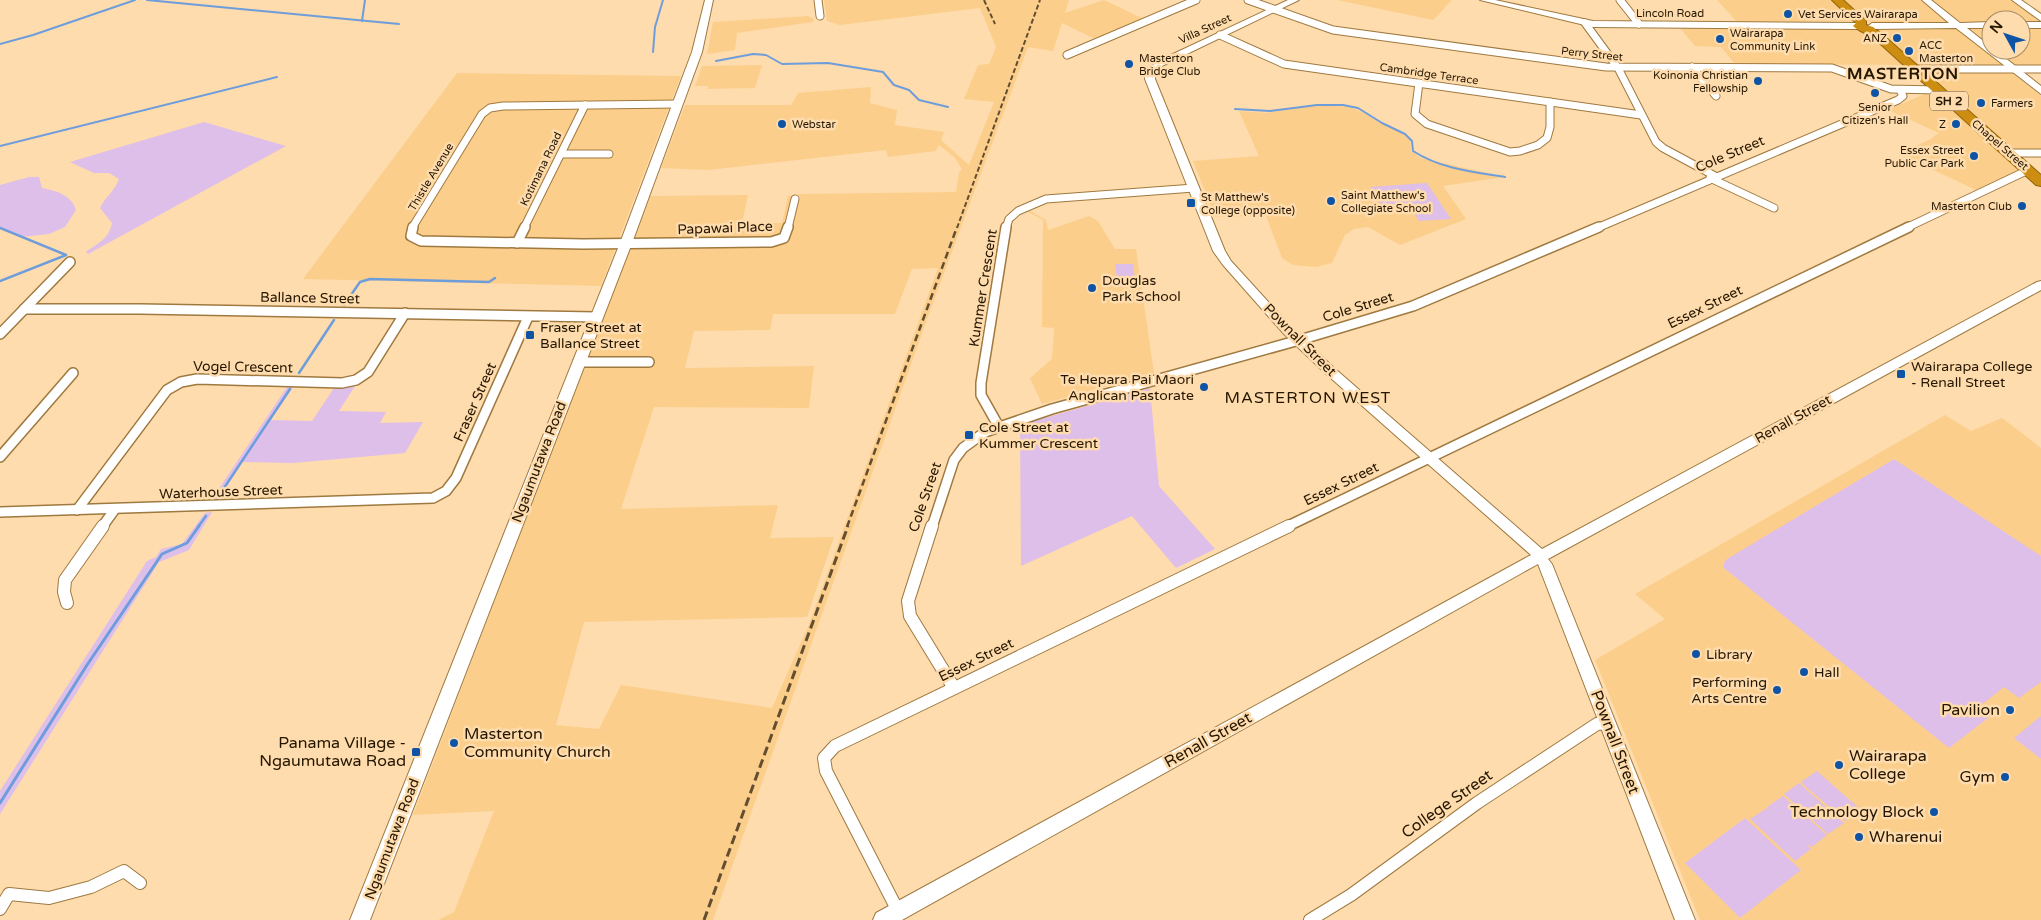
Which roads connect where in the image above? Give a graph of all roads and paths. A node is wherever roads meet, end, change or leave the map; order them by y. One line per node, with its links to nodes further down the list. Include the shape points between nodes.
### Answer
1 (709, 0): 33 (street, Ngaumutawa Road, via 698,52)
2 (818, 0): 12 (street)
3 (1196, 0): 20 (street)
4 (1248, 0): 11 (street, Perry Street)
5 (1295, 0): 11 (street, Villa Street)
6 (1484, 0): 14 (street, Lincoln Road)
7 (1620, 0): 15 (street)
8 (1837, 0): 17 (highway, Chapel Street / SH 2)
9 (1926, 0): 18 (street)
10 (2016, 0): 13 (street)
11 (1274, 10): 19 (street, Villa Street); 23 (street, Perry Street, via 1344,31)
12 (820, 16)
13 (2041, 18)
14 (1585, 23): 15 (street, Lincoln Road); 23 (street)
15 (1639, 24): 17 (street, Lincoln Road)
16 (1981, 25): 18 (street, Lincoln Road)
17 (1866, 26): 18 (street, Lincoln Road); 24 (highway, Chapel Street / SH 2)
18 (1958, 26): 25 (street)
19 (1220, 35): 22 (street, Villa Street); 27 (street, Cambridge Terrace, via 1284,64)
20 (1067, 55)
21 (1692, 67): 23 (street, Perry Street); 28 (street, Perry Street, via 1835,68); 31 (street)
22 (1153, 68): 43 (street, Pownall Street, via 1150,79)
23 (1618, 68): 35 (street)
24 (1914, 69): 25 (street); 29 (highway, Chapel Street / SH 2)
25 (2013, 69): 26 (street); 30 (street)
26 (2041, 69)
27 (1419, 83): 32 (street, Cambridge Terrace); 32 (street, via 1415,114 1418,119 1510,152 1520,152 1549,136)
28 (1900, 90): 29 (street, Perry Street); 41 (street, Cole Street, via 1903,96 1898,100)
29 (1937, 90): 36 (highway, Chapel Street / SH 2)
30 (2041, 91)
31 (1716, 96)
32 (1550, 102): 35 (street, Cambridge Terrace)
33 (678, 104): 34 (street, Thistle Avenue); 47 (street, Ngaumutawa Road)
34 (585, 105): 38 (street, Kotimana Road); 46 (street, Thistle Avenue, via 503,106 484,112 410,233 421,241)
35 (1641, 115): 41 (street, via 1656,142)
36 (2009, 153): 37 (street); 40 (highway, Chapel Street / SH 2)
37 (2041, 153)
38 (562, 154): 39 (street); 46 (street, Kotimana Road)
39 (609, 154)
40 (2030, 172): 42 (highway, Chapel Street / SH 2); 61 (street, Essex Street, via 2024,172)
41 (1712, 177): 45 (street); 55 (street, Cole Street, via 1447,293)
42 (2041, 182)
43 (1194, 188): 55 (street, Pownall Street, via 1223,257); 59 (street, Kummer Crescent, via 1046,199 1022,208 1009,219 1004,232 981,383 981,395)
44 (795, 199): 47 (street, Papawai Place, via 787,233 779,241)
45 (1774, 208)
46 (517, 243): 47 (street, Thistle Avenue)
47 (626, 244): 53 (street, Ngaumutawa Road)
48 (70, 262): 50 (street)
49 (2041, 285): 66 (street, Renall Street)
50 (24, 309): 51 (street, Ballance Street); 54 (street)
51 (405, 313): 52 (street, Ballance Street); 64 (street, Vogel Crescent, via 368,372 354,382 197,379 174,384)
52 (528, 316): 53 (street, Ballance Street); 62 (street, Fraser Street, via 456,478)
53 (596, 317): 56 (street, Ngaumutawa Road)
54 (0, 334)
55 (1297, 340): 59 (street, Cole Street); 61 (street, Pownall Street)
56 (578, 362): 57 (street); 73 (street, Ngaumutawa Road)
57 (649, 362)
58 (73, 373): 60 (street)
59 (999, 426): 68 (street, Cole Street, via 974,439 954,460 909,594 910,616)
60 (0, 457)
61 (1430, 457): 66 (street, Pownall Street); 68 (street, Essex Street)
62 (442, 495): 63 (street, Waterhouse Street, via 422,499)
63 (115, 509): 64 (street, Waterhouse Street); 67 (street, via 66,580 64,592)
64 (77, 510): 65 (street, Waterhouse Street)
65 (0, 512)
66 (1540, 557): 69 (street, Pownall Street); 72 (street, Renall Street)
67 (67, 603)
68 (954, 688): 72 (street, Essex Street, via 835,746 824,758 826,772)
69 (1607, 723): 74 (street, College Street, via 1596,725 1477,803 1351,895); 75 (street, Pownall Street)
70 (140, 883): 71 (street, via 124,871 91,887 49,898 8,894)
71 (0, 909)
72 (890, 916)
73 (360, 920)
74 (1310, 920)
75 (1685, 920)

